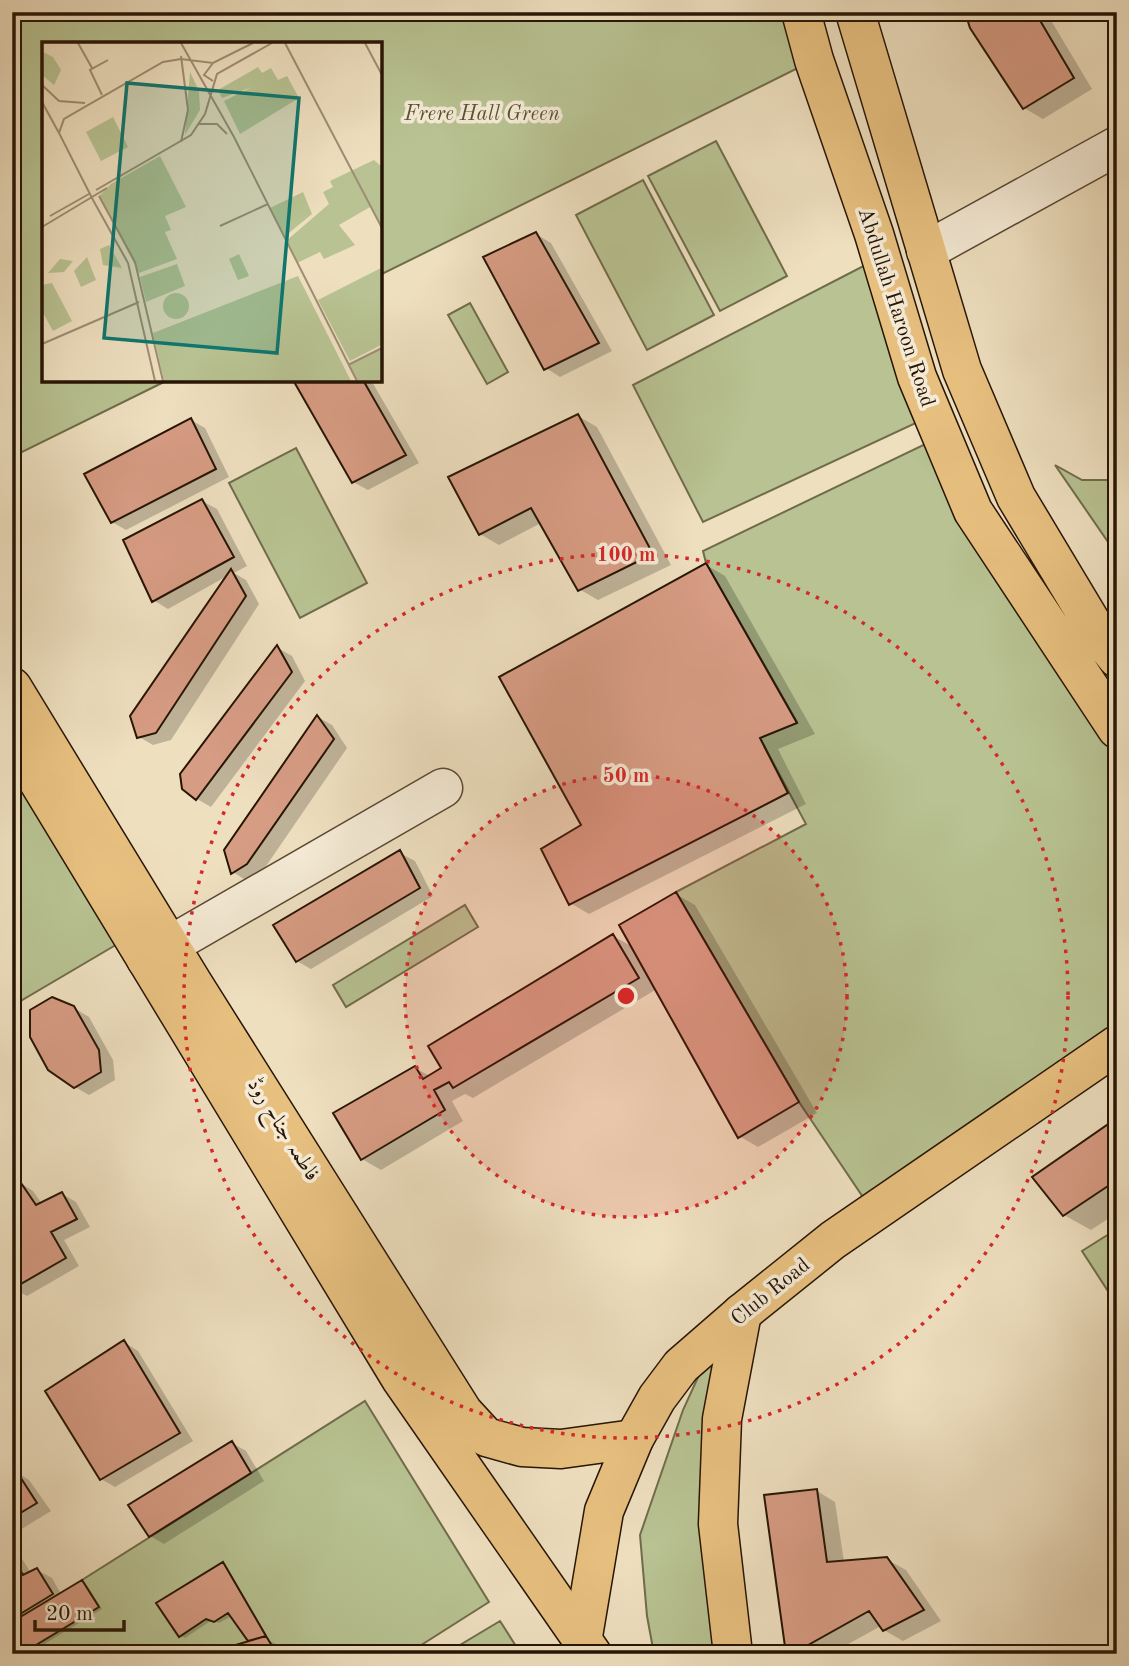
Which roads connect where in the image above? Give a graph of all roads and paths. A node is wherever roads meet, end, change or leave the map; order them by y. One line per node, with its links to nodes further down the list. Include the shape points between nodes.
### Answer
1 (800, 12): 6 (main road, Abdullah Haroon Road, via 917,377 973,511)
2 (855, 12): 4 (main road, Abdullah Haroon Road)
3 (1117, 146): 4 (street)
4 (926, 251): 5 (main road, Abdullah Haroon Road, via 962,370 1016,497)
5 (1114, 655): 6 (main road)
6 (1080, 673): 8 (main road, Abdullah Haroon Road)
7 (12, 687): 11 (main road, فاطمہ جناح روڈ)
8 (1117, 729)
9 (12, 738): 11 (main road, فاطمہ جناح روڈ)
10 (443, 788): 11 (street)
11 (158, 952): 14 (main road, فاطمہ جناح روڈ, via 463,1412 486,1437 522,1447 561,1449); 15 (main road, فاطمہ جناح روڈ, via 401,1378)
12 (1117, 1045): 13 (main road, Club Road, via 833,1240)
13 (742, 1313): 14 (main road, Club Road, via 681,1366); 16 (main road, via 722,1419 718,1524)
14 (634, 1439): 15 (main road, Club Road, via 604,1511)
15 (585, 1649)
16 (733, 1654)

